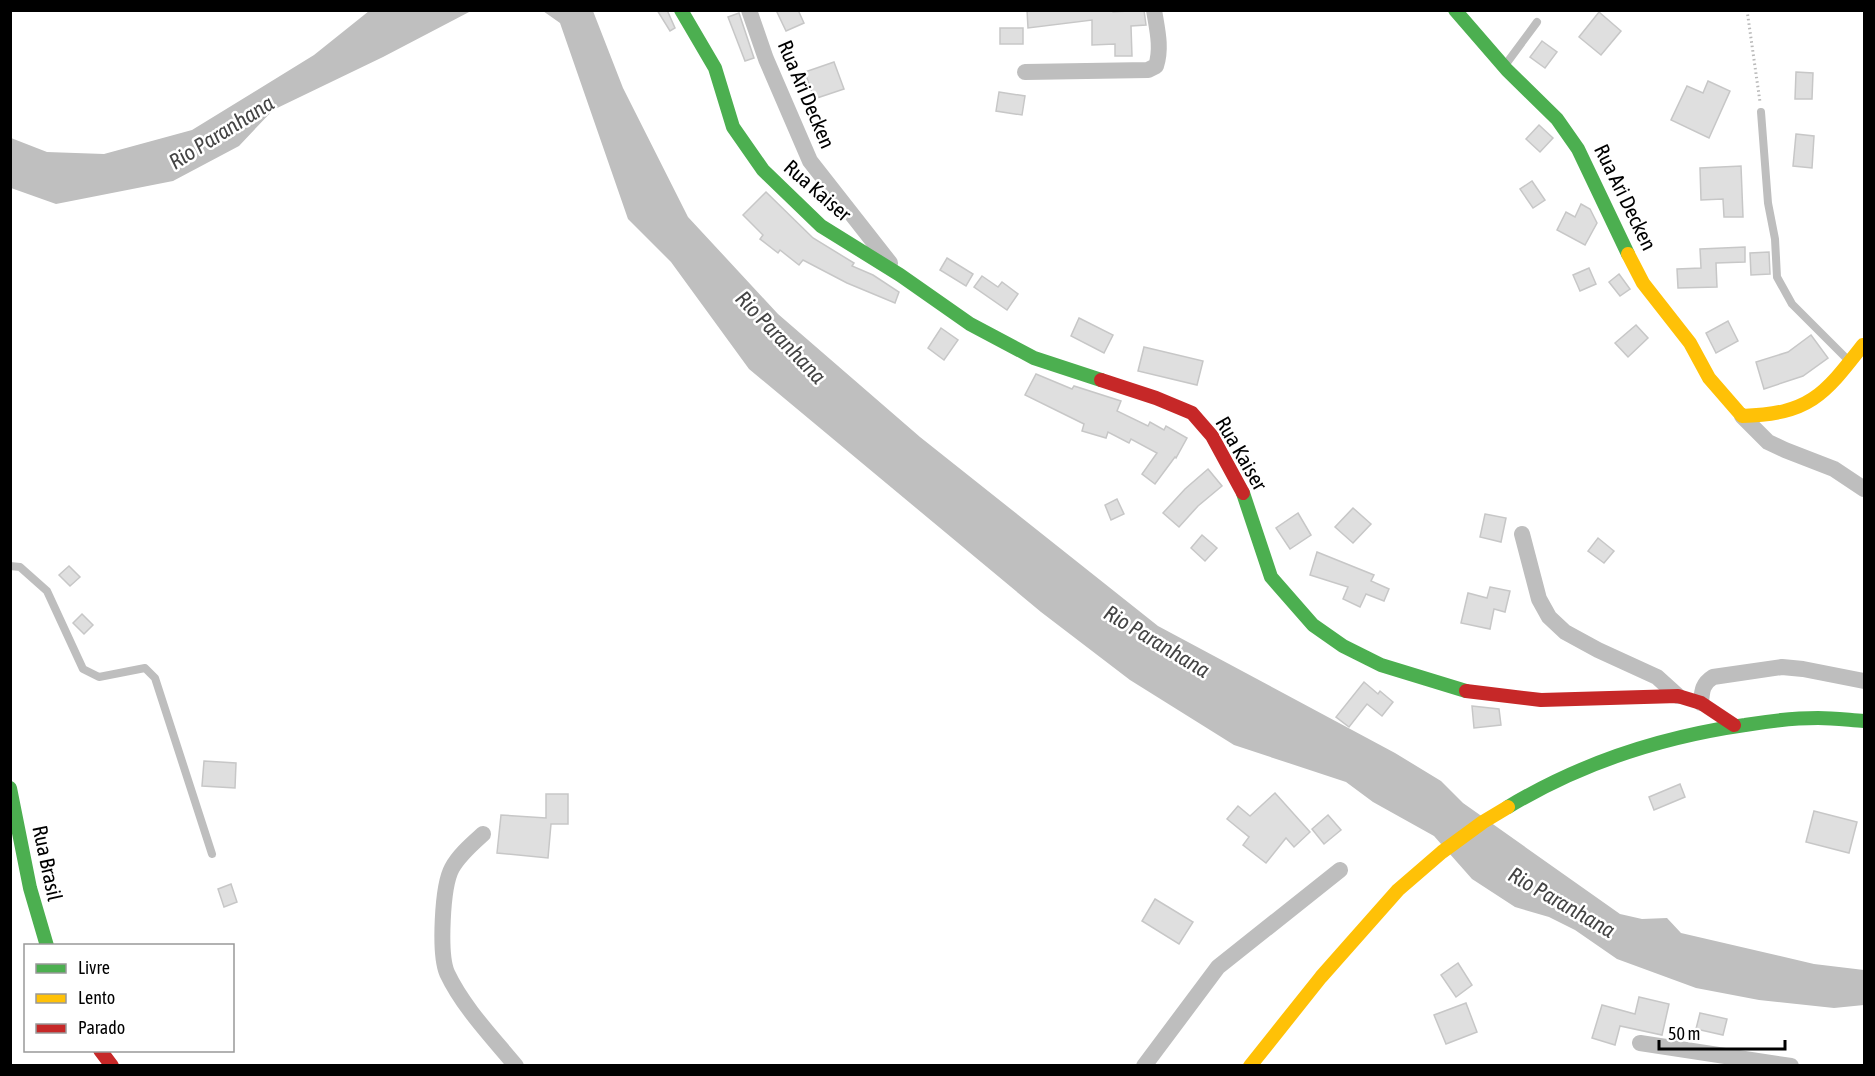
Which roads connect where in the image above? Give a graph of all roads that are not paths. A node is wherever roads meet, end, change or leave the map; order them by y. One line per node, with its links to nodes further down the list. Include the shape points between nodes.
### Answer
1 (681, 10): 9 (street, Rua Kaiser, via 715,68 733,127 763,170 821,226)
2 (749, 10): 9 (street, Rua Ari Decken, via 810,161)
3 (1154, 10): 7 (street, via 1159,58 1156,66 1148,70)
4 (1455, 10): 6 (street, Rua Ari Decken)
5 (1537, 22): 6 (lane)
6 (1504, 67): 12 (street, Rua Ari Decken, via 1557,119 1578,149 1643,283 1689,343 1709,378)
7 (1025, 72)
8 (1761, 112): 11 (lane, via 1777,277 1792,304)
9 (900, 275): 17 (street, Rua Kaiser, via 970,324 1034,358 1192,413 1212,436 1246,499 1271,577 1313,626 1343,646 1381,665 1461,690 1541,700)
10 (1864, 342): 11 (street)
11 (1849, 362): 12 (street, via 1824,392 1807,403 1772,415)
12 (1742, 416): 13 (street, Rua Ari Decken, via 1768,442 1834,469)
13 (1864, 489)
14 (1522, 534): 17 (street, via 1539,599 1549,617 1565,632 1657,678)
15 (10, 566): 23 (lane, via 20,567 47,591 83,669 99,677 145,668 155,678)
16 (1864, 681): 18 (street, via 1782,667 1713,677 1702,688)
17 (1678, 696): 18 (street, Rua Kaiser)
18 (1701, 703): 20 (street, Rua Kaiser)
19 (1864, 721): 20 (street, via 1810,718)
20 (1734, 725): 31 (street, via 1618,754 1566,774 1475,828 1401,887 1333,962)
21 (10, 788): 25 (street, Rua Brasil)
22 (483, 834): 29 (street, via 452,867 447,883 443,951 453,984)
23 (212, 854)
24 (1340, 870): 30 (street, via 1218,967)
25 (47, 944)
26 (1640, 1043): 32 (street)
27 (102, 1052): 28 (street)
28 (112, 1065)
29 (516, 1065)
30 (1144, 1065)
31 (1250, 1065)
32 (1791, 1065)

